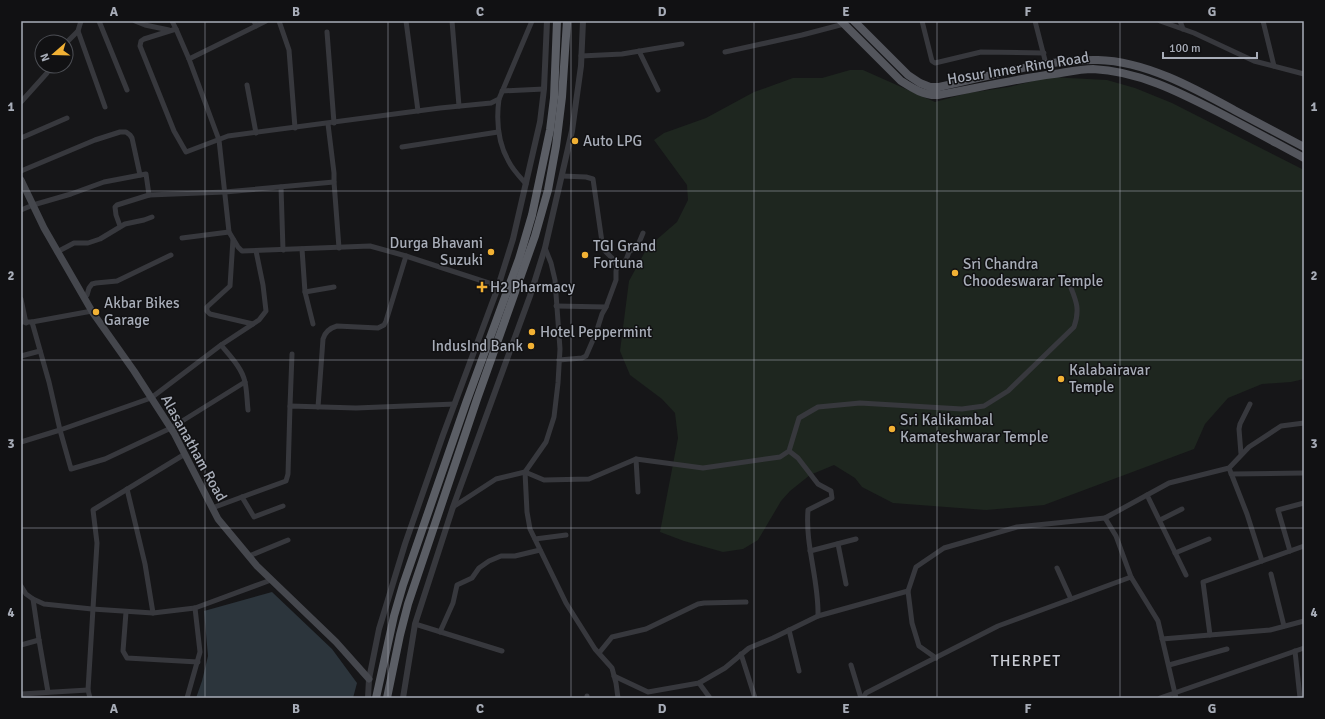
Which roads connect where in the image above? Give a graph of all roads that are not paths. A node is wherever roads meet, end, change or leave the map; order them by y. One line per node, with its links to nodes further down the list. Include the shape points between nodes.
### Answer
1 (81, 21): 24 (street)
2 (99, 21): 39 (street)
3 (135, 21): 22 (street)
4 (172, 21): 22 (street)
5 (266, 21): 20 (street)
6 (279, 21): 49 (street, via 289,50)
7 (406, 21): 46 (street)
8 (452, 21): 44 (street)
9 (532, 21): 41 (street)
10 (547, 21): 38 (street)
11 (558, 21): 190 (highway, via 550,130 532,215 519,259 403,585)
12 (567, 21): 191 (highway, via 562,97 548,190 535,236 408,604)
13 (584, 21): 31 (street)
14 (854, 21): 33 (main road, Hosur Inner Ring Road, via 908,75 920,84 930,87)
15 (922, 21): 30 (street, via 932,61 935,63 980,52)
16 (1035, 21): 30 (street)
17 (1160, 21): 23 (street)
18 (1180, 21): 23 (street)
19 (1263, 21): 34 (street)
20 (255, 23): 32 (street)
21 (843, 23): 29 (street); 56 (main road, Hosur Inner Ring Road, via 901,81 926,95 1072,71 1092,69 1128,73 1190,98)
22 (173, 29): 32 (street); 53 (street, via 144,39 140,46 174,131 186,152)
23 (1183, 29): 34 (street, via 1254,61)
24 (78, 31): 26 (street); 45 (street)
25 (327, 32): 48 (street)
26 (74, 35)
27 (682, 44): 28 (street)
28 (639, 51): 31 (street); 40 (street)
29 (725, 52)
30 (1044, 53): 33 (street)
31 (582, 56): 59 (street, via 572,131)
32 (189, 59): 53 (street)
33 (1046, 64): 55 (main road, Hosur Inner Ring Road, via 1098,60 1134,66 1197,90)
34 (1274, 66): 36 (street)
35 (46, 74): 43 (street)
36 (1304, 74)
37 (247, 85): 51 (street)
38 (544, 89): 41 (street); 62 (street, via 540,122)
39 (127, 90)
40 (658, 90)
41 (502, 91): 42 (street)
42 (499, 99): 44 (street, via 491,103); 50 (street)
43 (21, 102)
44 (459, 106): 46 (street)
45 (104, 107)
46 (418, 111): 48 (street)
47 (67, 118): 52 (street)
48 (331, 123): 49 (street); 61 (street)
49 (295, 128): 51 (street)
50 (498, 132): 54 (street); 62 (street, via 509,163)
51 (256, 133): 53 (street, via 228,136)
52 (21, 138)
53 (219, 140): 64 (street)
54 (402, 147)
55 (1304, 147)
56 (1304, 158)
57 (21, 171): 58 (street, via 95,140 126,132 132,138)
58 (140, 175): 65 (street, via 146,174); 66 (street, via 104,182)
59 (562, 176): 75 (street); 82 (street, via 592,179 603,249)
60 (21, 180): 66 (main road, Alasanatham Road)
61 (334, 182): 63 (street); 74 (street)
62 (526, 184): 84 (street, via 513,239)
63 (281, 187): 64 (street); 77 (street)
64 (225, 192): 65 (street); 70 (street)
65 (149, 195): 69 (street, via 117,205 115,210)
66 (32, 205): 67 (street); 79 (main road, Alasanatham Road)
67 (21, 210)
68 (152, 217): 69 (street)
69 (120, 226): 79 (street, via 100,239 88,243 74,243)
70 (229, 232): 72 (street); 73 (street)
71 (643, 233): 82 (street, via 638,245)
72 (182, 238)
73 (233, 239): 78 (street, via 242,251); 93 (street, via 231,284 207,307 207,311 210,314)
74 (339, 248): 76 (street); 81 (street, via 370,246)
75 (545, 248): 89 (street, via 555,280); 125 (street)
76 (302, 249): 77 (street); 86 (street)
77 (283, 250): 78 (street)
78 (256, 251): 93 (street, via 266,311)
79 (57, 252): 87 (main road, Alasanatham Road)
80 (170, 255): 87 (street, via 117,281 92,284)
81 (406, 256): 84 (street); 105 (street, via 384,325 378,328 334,327 324,335)
82 (617, 267): 90 (street, via 616,280)
83 (1068, 280): 111 (street, via 1077,304 1078,316 1074,327 1008,391 984,406 962,409 860,403 818,407 799,418)
84 (498, 286): 102 (street)
85 (334, 287): 86 (street)
86 (305, 292): 94 (street)
87 (84, 298): 91 (main road, Alasanatham Road)
88 (21, 299): 92 (street)
89 (556, 306): 90 (street); 99 (street)
90 (606, 307): 99 (street, via 586,356)
91 (92, 311): 92 (street); 101 (main road, Alasanatham Road)
92 (26, 323): 96 (street)
93 (253, 324): 95 (street)
94 (314, 324)
95 (221, 346): 100 (street, via 239,369); 101 (street)
96 (40, 351): 98 (street); 109 (street)
97 (292, 354): 104 (street)
98 (21, 356)
99 (559, 360): 116 (street, via 554,417 546,442)
100 (245, 382): 106 (street); 108 (street)
101 (151, 398): 108 (main road, Alasanatham Road); 109 (street)
102 (455, 404): 105 (street); 181 (street, via 403,551 379,629)
103 (1250, 404): 113 (street, via 1239,429)
104 (290, 406): 105 (street); 122 (street, via 288,478 286,481)
105 (318, 407)
106 (248, 410)
107 (1304, 423): 113 (street, via 1281,426 1249,446)
108 (171, 428): 109 (street, via 105,458 71,469); 112 (main road, Alasanatham Road)
109 (60, 430): 110 (street)
110 (21, 442)
111 (789, 451): 114 (street, via 780,457 703,468); 138 (street, via 798,458 818,484 830,491 832,498 808,510)
112 (185, 454): 119 (street); 126 (main road, Alasanatham Road)
113 (1242, 454): 115 (street)
114 (636, 459): 116 (street, via 589,479 544,480); 120 (street)
115 (1229, 468): 118 (street); 121 (street, via 1169,483)
116 (525, 472): 125 (street, via 496,479); 131 (street, via 526,512)
117 (1304, 473): 118 (street)
118 (1231, 474): 142 (street)
119 (127, 489): 156 (street, via 93,510 97,543); 158 (street, via 145,564)
120 (638, 492)
121 (1147, 495): 128 (street); 129 (street)
122 (242, 497): 124 (street, via 254,517); 126 (street)
123 (1304, 503): 139 (street, via 1278,510)
124 (282, 506)
125 (453, 507): 161 (street)
126 (212, 508): 141 (main road, Alasanatham Road)
127 (1182, 510): 129 (street)
128 (1105, 518): 146 (street, via 1116,536); 150 (street, via 1017,528 944,548 916,567)
129 (1160, 520): 140 (street)
130 (566, 535): 131 (street)
131 (535, 539): 137 (street)
132 (856, 539): 135 (street)
133 (1209, 539): 140 (street)
134 (288, 540): 141 (street)
135 (838, 544): 138 (street); 148 (street)
136 (1304, 546): 139 (street)
137 (540, 550): 164 (street, via 488,561 472,578 457,585 453,603); 173 (street, via 566,603)
138 (810, 551): 159 (street)
139 (1290, 551): 142 (street)
140 (1175, 553): 145 (street)
141 (249, 556): 147 (main road, Alasanatham Road)
142 (1262, 561): 165 (street, via 1203,582)
143 (1057, 568): 153 (street)
144 (1271, 574): 162 (street)
145 (1186, 575)
146 (1131, 577): 153 (street); 166 (street, via 1158,622)
147 (271, 580): 155 (street); 181 (main road, Alasanatham Road, via 336,642)
148 (846, 584)
149 (21, 586): 151 (street)
150 (908, 592): 159 (street); 175 (street, via 912,623 919,646)
151 (23, 595): 152 (street)
152 (33, 599): 156 (street, via 44,604); 167 (street)
153 (1071, 599): 175 (street, via 998,626)
154 (746, 602): 173 (street, via 698,604 646,629 612,637)
155 (195, 608): 158 (street); 176 (street, via 200,643)
156 (92, 609): 157 (street); 183 (street)
157 (126, 612): 158 (street); 176 (street, via 123,651 127,658)
158 (153, 612)
159 (818, 616): 163 (street)
160 (1304, 621): 162 (street)
161 (415, 624): 164 (street); 192 (street)
162 (1284, 626): 165 (street, via 1270,630)
163 (789, 630): 174 (street, via 748,648); 179 (street)
164 (440, 632): 171 (street)
165 (1210, 636): 166 (street)
166 (1162, 639): 178 (street)
167 (39, 640): 168 (street); 184 (street)
168 (21, 645)
169 (1304, 648): 172 (street)
170 (1227, 649): 178 (street)
171 (502, 651)
172 (1295, 651): 186 (street); 198 (street)
173 (599, 653): 180 (street, via 612,668)
174 (741, 654): 182 (street, via 725,668); 195 (street)
175 (936, 658): 196 (street, via 866,693)
176 (198, 662): 188 (street)
177 (851, 665): 196 (street)
178 (1169, 665): 186 (street)
179 (799, 671)
180 (614, 676): 182 (street, via 648,692); 193 (street)
181 (370, 679): 189 (street)
182 (699, 683): 194 (street)
183 (88, 690): 184 (street); 187 (street)
184 (48, 692): 185 (street)
185 (21, 694)
186 (1175, 695): 197 (street)
187 (90, 698)
188 (187, 698)
189 (368, 698)
190 (376, 698)
191 (387, 698)
192 (403, 698)
193 (618, 698)
194 (710, 698)
195 (755, 698)
196 (862, 698)
197 (1160, 698)
198 (1300, 698)

